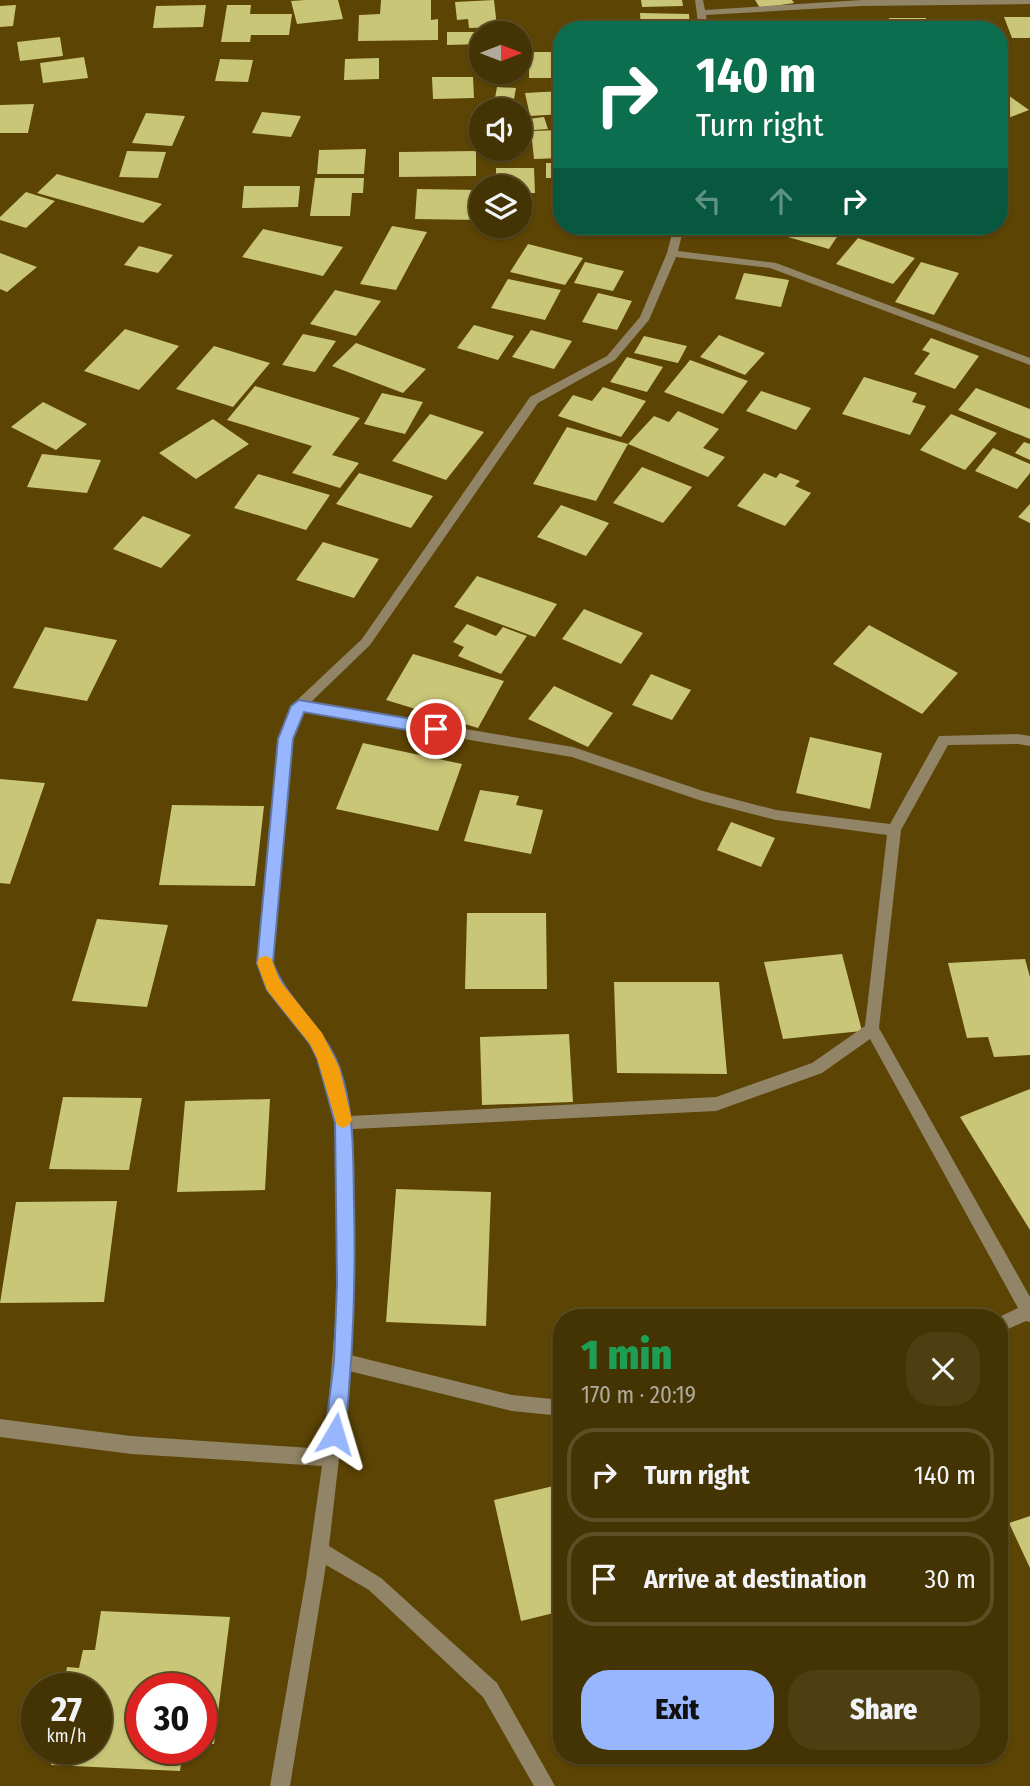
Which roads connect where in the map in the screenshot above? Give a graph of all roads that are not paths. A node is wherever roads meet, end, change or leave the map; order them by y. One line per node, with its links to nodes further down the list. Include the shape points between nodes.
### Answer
1 (699, 0): 3 (street)
2 (1030, 1): 3 (street)
3 (702, 13): 4 (street)
4 (703, 21)
5 (677, 235): 6 (street)
6 (672, 253): 7 (street, via 772,265); 8 (street, via 645,318 611,358 534,400 366,642)
7 (1030, 362)
8 (299, 706): 10 (street, via 573,752 776,816); 12 (street, via 285,739 265,963 273,985 321,1048)
9 (1030, 741): 10 (street, via 944,740)
10 (894, 830): 11 (street)
11 (872, 1029): 12 (street, via 817,1068 716,1104); 13 (street)
12 (344, 1123): 15 (street)
13 (1029, 1312): 14 (street)
14 (1008, 1321)
15 (343, 1361): 16 (street, via 512,1403); 18 (street)
16 (553, 1407)
17 (0, 1428): 18 (street, via 131,1445)
18 (332, 1458): 19 (street)
19 (319, 1550): 20 (street); 21 (street, via 374,1584 490,1690)
20 (280, 1786)
21 (545, 1786)

